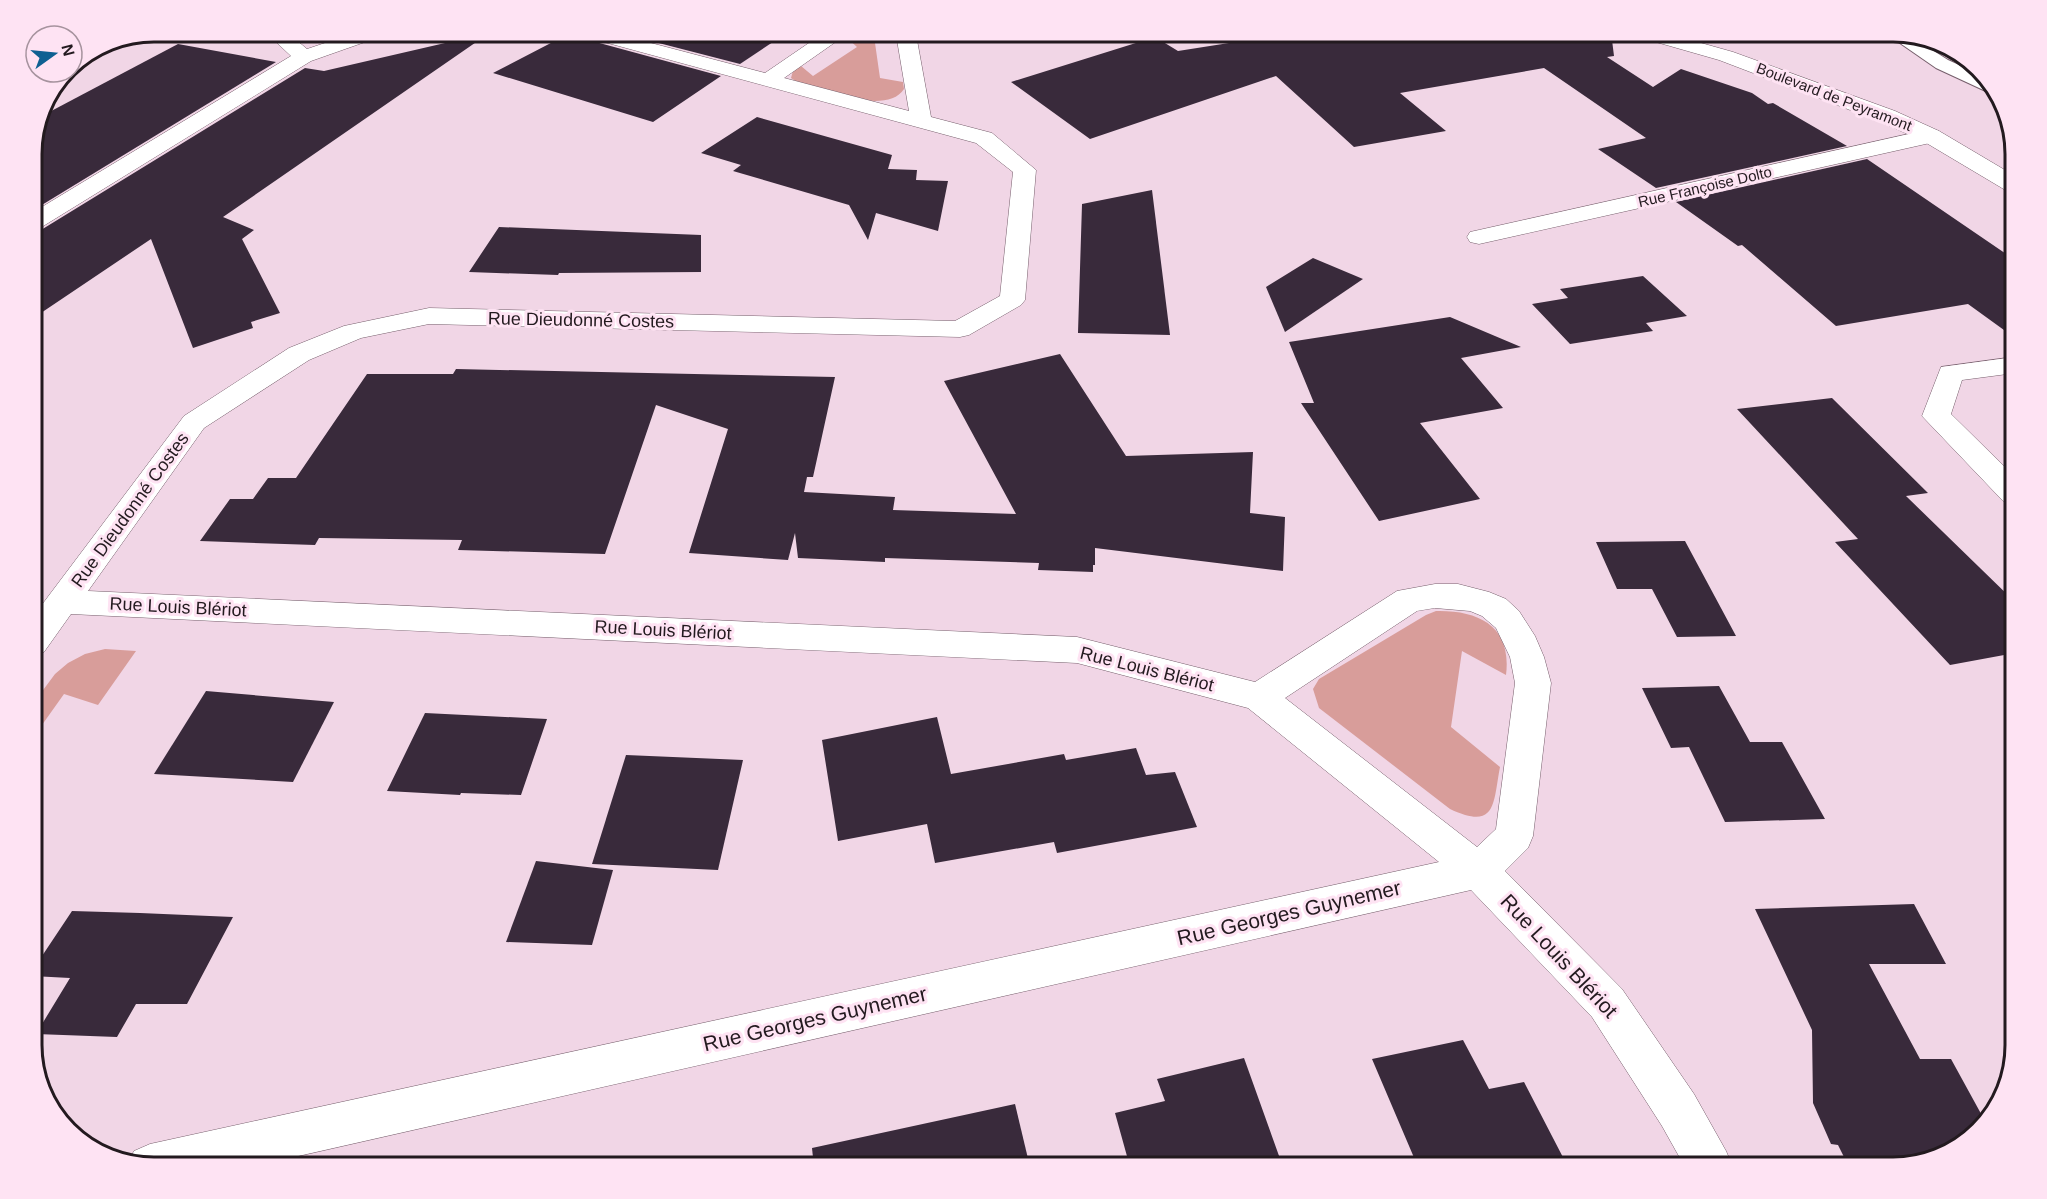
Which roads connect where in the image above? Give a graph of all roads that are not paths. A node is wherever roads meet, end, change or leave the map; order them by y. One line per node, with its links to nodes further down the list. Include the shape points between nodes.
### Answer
1 (286, 42): 8 (street)
2 (347, 42): 8 (street)
3 (626, 42): 9 (street, Rue Dieudonné Costes)
4 (823, 42): 9 (street)
5 (907, 42): 11 (street)
6 (1677, 42): 12 (street, Boulevard de Peyramont, via 1726,56)
7 (1910, 43): 10 (lane)
8 (304, 57): 14 (street)
9 (768, 80): 11 (street, Rue Dieudonné Costes)
10 (1977, 80)
11 (921, 121): 18 (street, Rue Dieudonné Costes, via 984,138 1025,170 1012,300 960,329 429,316 353,332 299,354 194,422)
12 (1931, 136): 13 (street, Boulevard de Peyramont); 15 (street, Rue Françoise Dolto)
13 (2005, 180)
14 (42, 217)
15 (1479, 237)
16 (2005, 366): 17 (street, via 1951,373 1936,416)
17 (2005, 485)
18 (63, 602): 19 (street, Rue Dieudonné Costes); 20 (street, Rue Louis Blériot, via 1077,650)
19 (42, 630)
20 (1259, 697): 21 (street, Rue Louis Blériot); 21 (street, via 1409,600 1455,595 1484,602 1508,618 1522,637 1533,683 1514,836)
21 (1479, 871): 22 (street, Rue Georges Guynemer); 23 (street, Rue Louis Blériot, via 1607,1003)
22 (195, 1157)
23 (1704, 1157)

